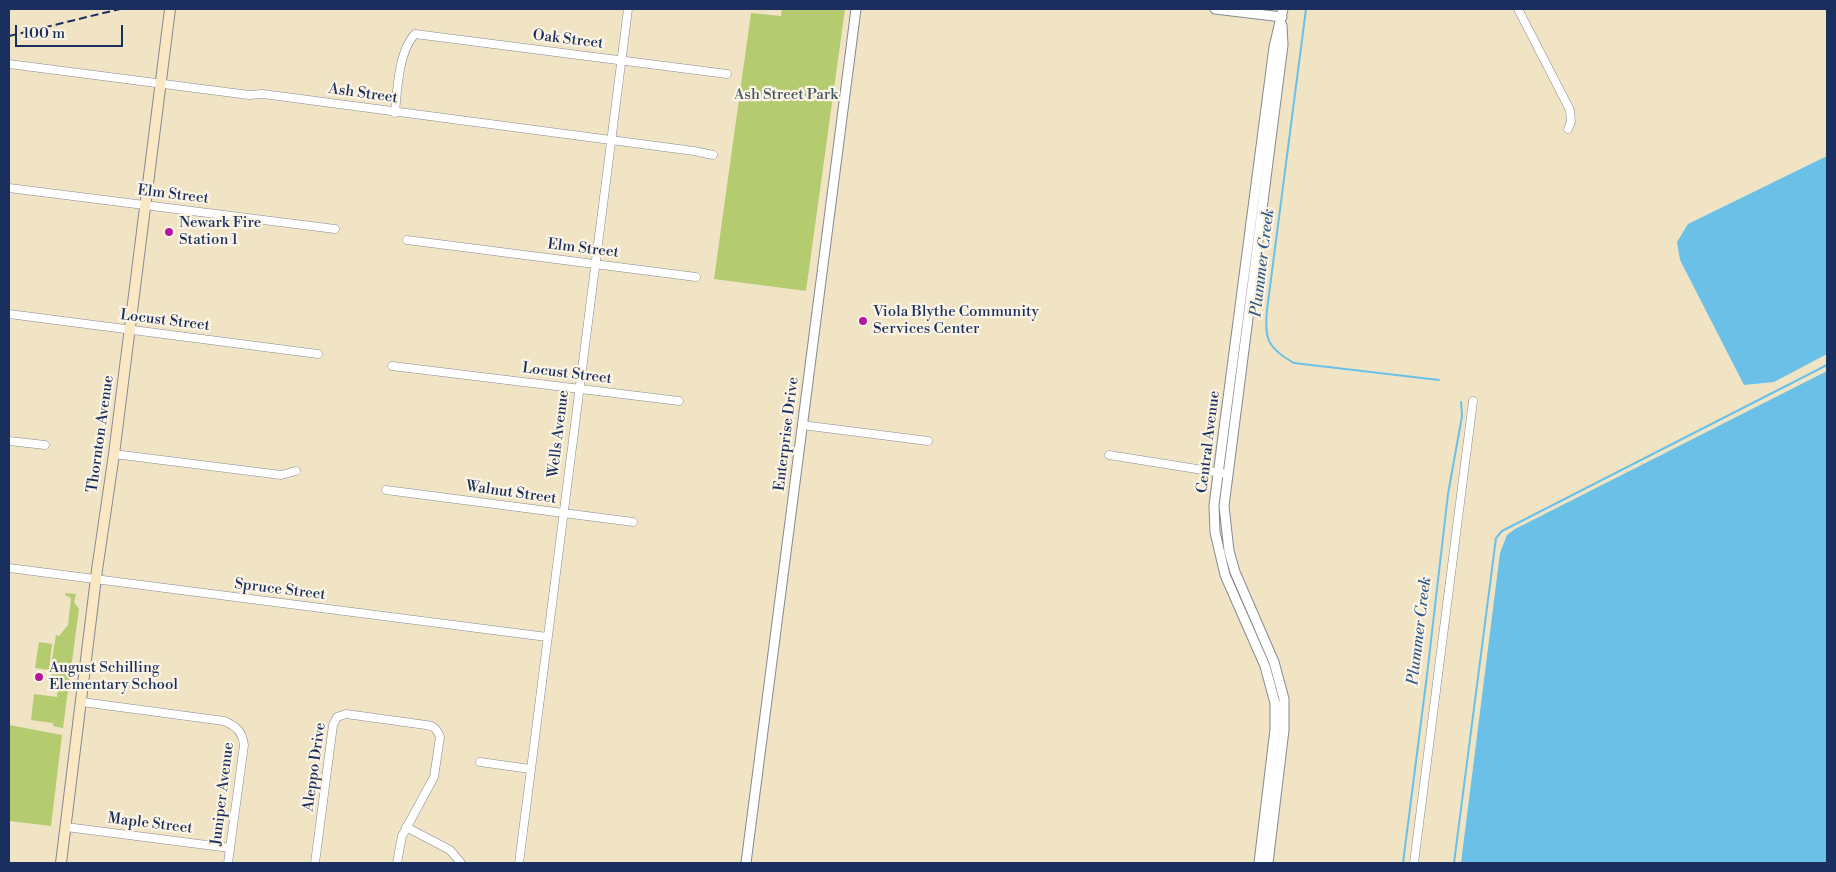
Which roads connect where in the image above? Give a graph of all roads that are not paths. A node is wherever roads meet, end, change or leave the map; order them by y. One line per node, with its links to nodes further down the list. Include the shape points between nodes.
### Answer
1 (170, 9): 11 (main road, Thornton Avenue)
2 (628, 9): 8 (street, Wells Avenue)
3 (856, 9): 29 (street, Enterprise Drive)
4 (1214, 9): 6 (street)
5 (1518, 9): 13 (street, via 1570,110)
6 (1264, 12): 7 (street)
7 (1282, 13): 36 (street, Central Avenue, via 1274,47)
8 (621, 61): 10 (street, Oak Street); 12 (street, Oak Street, via 415,34 408,42 401,67); 14 (street, Wells Avenue)
9 (9, 64): 11 (street, Ash Street)
10 (727, 74)
11 (161, 84): 12 (street, Ash Street); 17 (main road, Thornton Avenue)
12 (395, 113): 14 (street, Ash Street)
13 (1568, 128)
14 (611, 140): 15 (street, Ash Street); 20 (street, Wells Avenue)
15 (713, 155)
16 (9, 188): 17 (street, Elm Street)
17 (145, 206): 18 (street, Elm Street); 23 (main road, Thornton Avenue)
18 (335, 230)
19 (407, 240): 20 (street, Elm Street)
20 (595, 264): 21 (street, Elm Street); 26 (street, Wells Avenue)
21 (696, 277)
22 (9, 314): 23 (street, Locust Street)
23 (129, 330): 24 (street, Locust Street); 33 (main road, Thornton Avenue)
24 (318, 354)
25 (392, 366): 26 (street, Locust Street)
26 (579, 389): 27 (street, Locust Street); 38 (street, Wells Avenue)
27 (679, 401)
28 (1473, 401): 58 (street)
29 (802, 425): 31 (street); 55 (street, Enterprise Drive)
30 (9, 441): 32 (street)
31 (928, 441)
32 (45, 445)
33 (114, 454): 35 (street, via 281,475); 41 (main road, Thornton Avenue)
34 (1109, 455): 36 (street)
35 (296, 471)
36 (1223, 473): 56 (street, Central Avenue, via 1214,505 1220,558 1266,666 1275,703 1275,729); 57 (street, Central Avenue, via 1228,551 1274,662 1284,699 1284,730)
37 (386, 490): 38 (street, Walnut Street)
38 (563, 513): 39 (street, Walnut Street); 42 (street, Wells Avenue)
39 (633, 522)
40 (9, 568): 41 (street, Spruce Street)
41 (96, 580): 42 (street, Spruce Street); 43 (main road, Thornton Avenue)
42 (547, 637): 45 (street, Wells Avenue)
43 (82, 702): 46 (main road, Thornton Avenue); 48 (street, Juniper Avenue, via 224,721 238,729 244,745)
44 (480, 762): 45 (street)
45 (530, 768): 54 (street, Wells Avenue)
46 (66, 826): 48 (street, Maple Street); 49 (main road, Thornton Avenue)
47 (406, 827): 51 (street, Aleppo Drive, via 434,777 440,737 436,729 346,714 337,717 333,725); 52 (street); 53 (street, via 444,846)
48 (230, 848): 50 (street, Juniper Avenue)
49 (61, 863)
50 (228, 863)
51 (315, 863)
52 (396, 863)
53 (461, 863)
54 (519, 863)
55 (746, 863)
56 (1259, 863)
57 (1268, 863)
58 (1414, 863)

